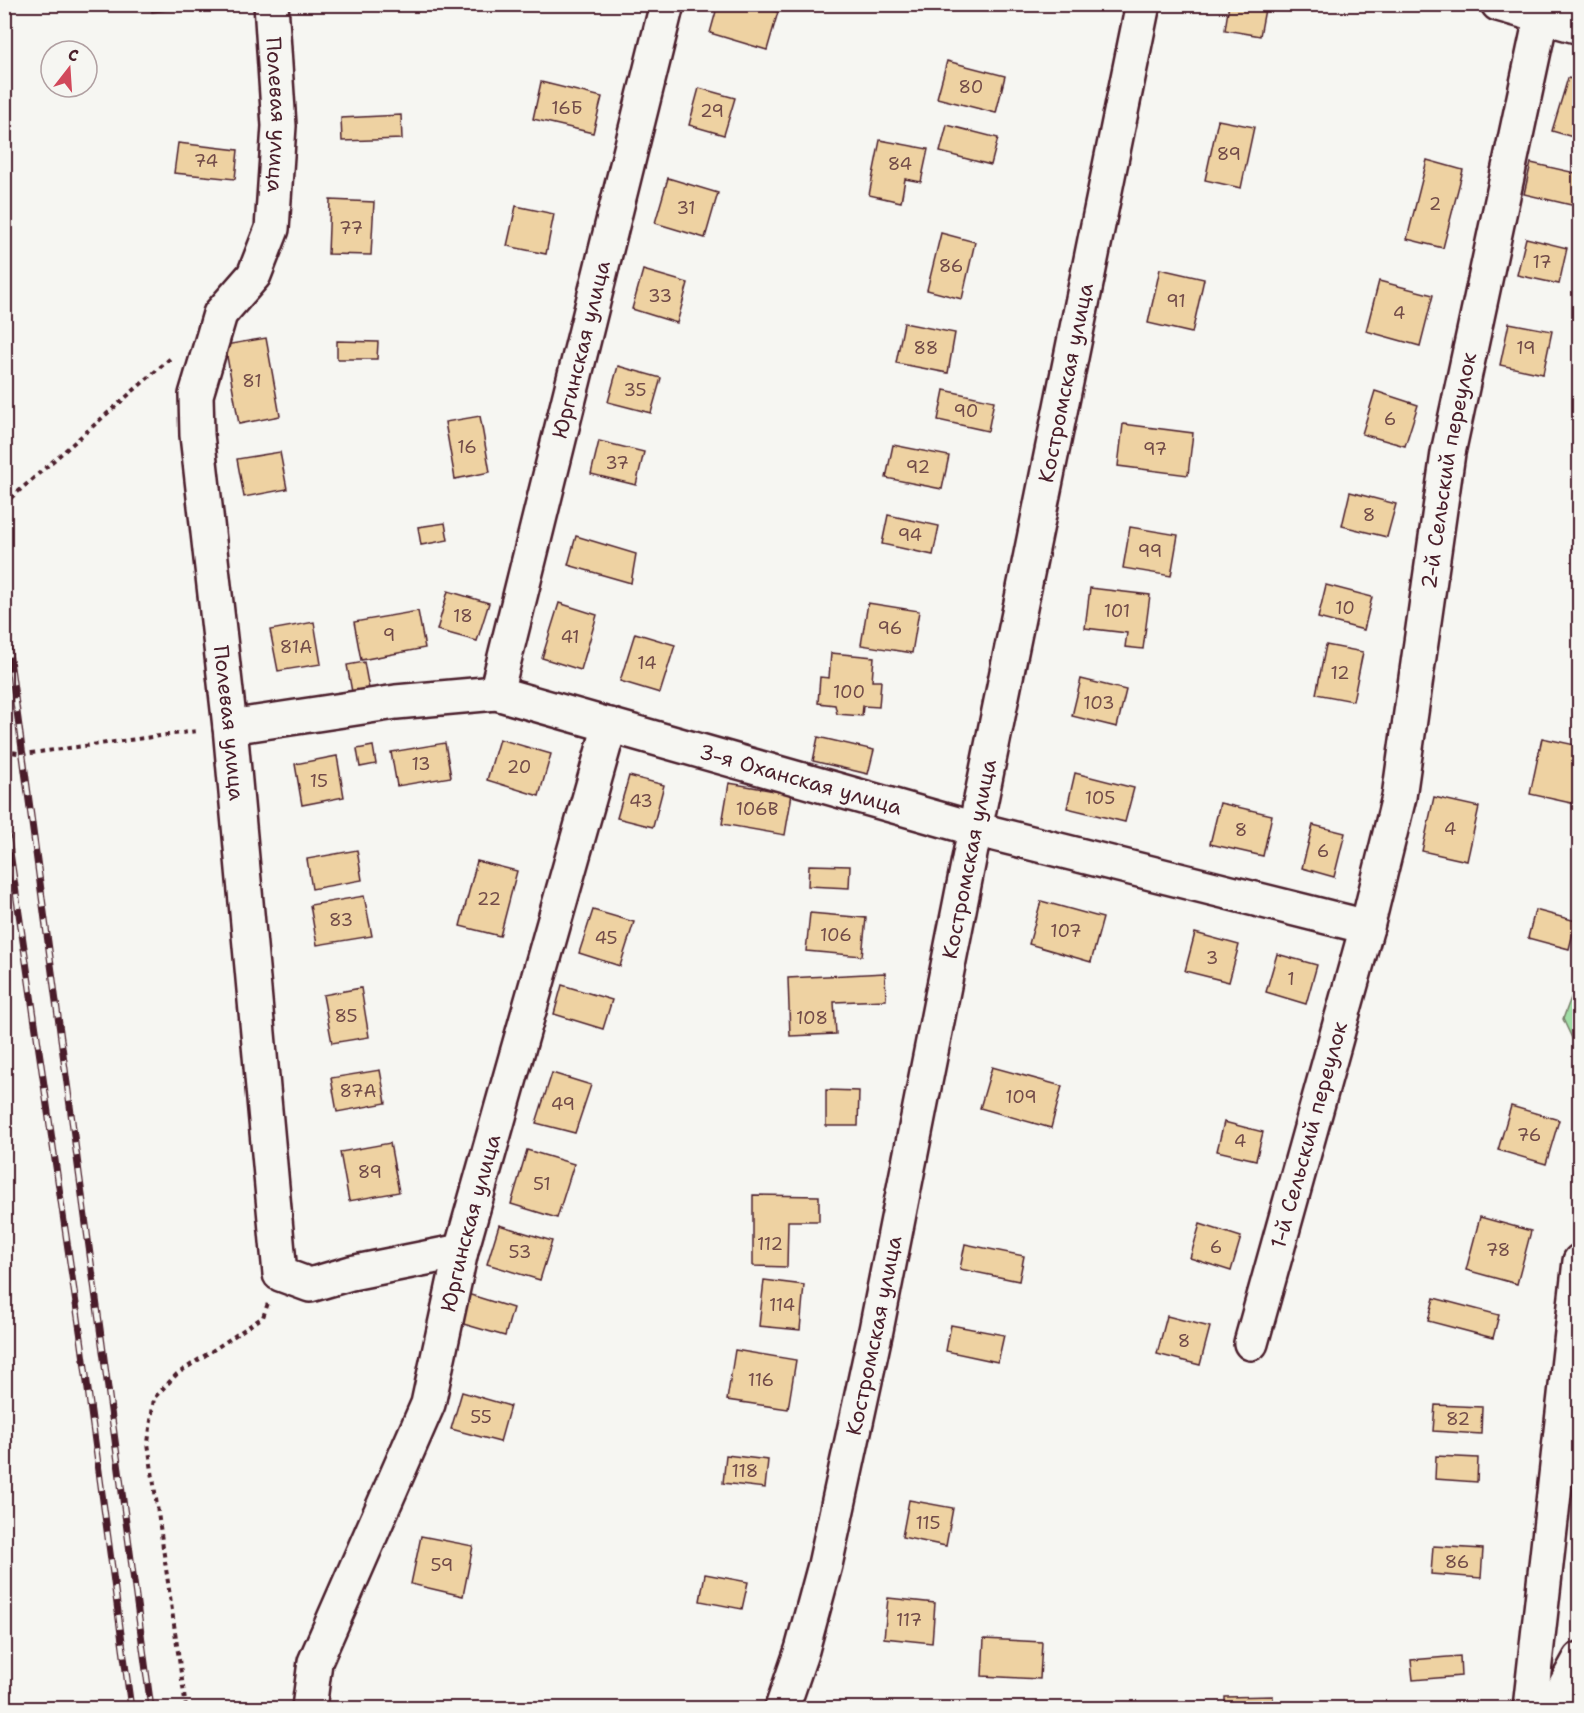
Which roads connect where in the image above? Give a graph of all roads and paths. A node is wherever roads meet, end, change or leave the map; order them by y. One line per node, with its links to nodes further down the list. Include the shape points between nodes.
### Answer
1 (271, 4): 11 (street, Полевая улица, via 279,126 272,229 254,275 220,314 196,395 197,435)
2 (667, 4): 9 (street, Юргинская улица)
3 (1143, 4): 13 (street, Костромская улица)
4 (1498, 4): 5 (street)
5 (1543, 10): 6 (street); 14 (street, 2-й Сельский переулок, via 1448,453 1399,797)
6 (1580, 27)
7 (176, 354): 8 (path)
8 (4, 504)
9 (496, 693): 10 (street, 3-я Оханская улица); 11 (street, 3-я Оханская улица, via 396,702)
10 (610, 725): 13 (street, 3-я Оханская улица); 15 (street, Юргинская улица)
11 (230, 727): 12 (path, via 24,754); 17 (street, Полевая улица)
12 (4, 751)
13 (975, 829): 14 (street, 3-я Оханская улица); 22 (street, Костромская улица, via 879,1319 825,1565)
14 (1367, 927): 18 (street, 1-й Сельский переулок)
15 (461, 1251): 17 (street, via 310,1285); 21 (street, Юргинская улица, via 428,1404 315,1662)
16 (1580, 1261): 23 (street)
17 (280, 1274): 20 (path, via 263,1317 177,1374 154,1398 148,1443)
18 (1251, 1343)
19 (1580, 1659): 24 (street)
20 (186, 1708)
21 (309, 1708)
22 (782, 1708)
23 (1530, 1708)
24 (1552, 1708)

